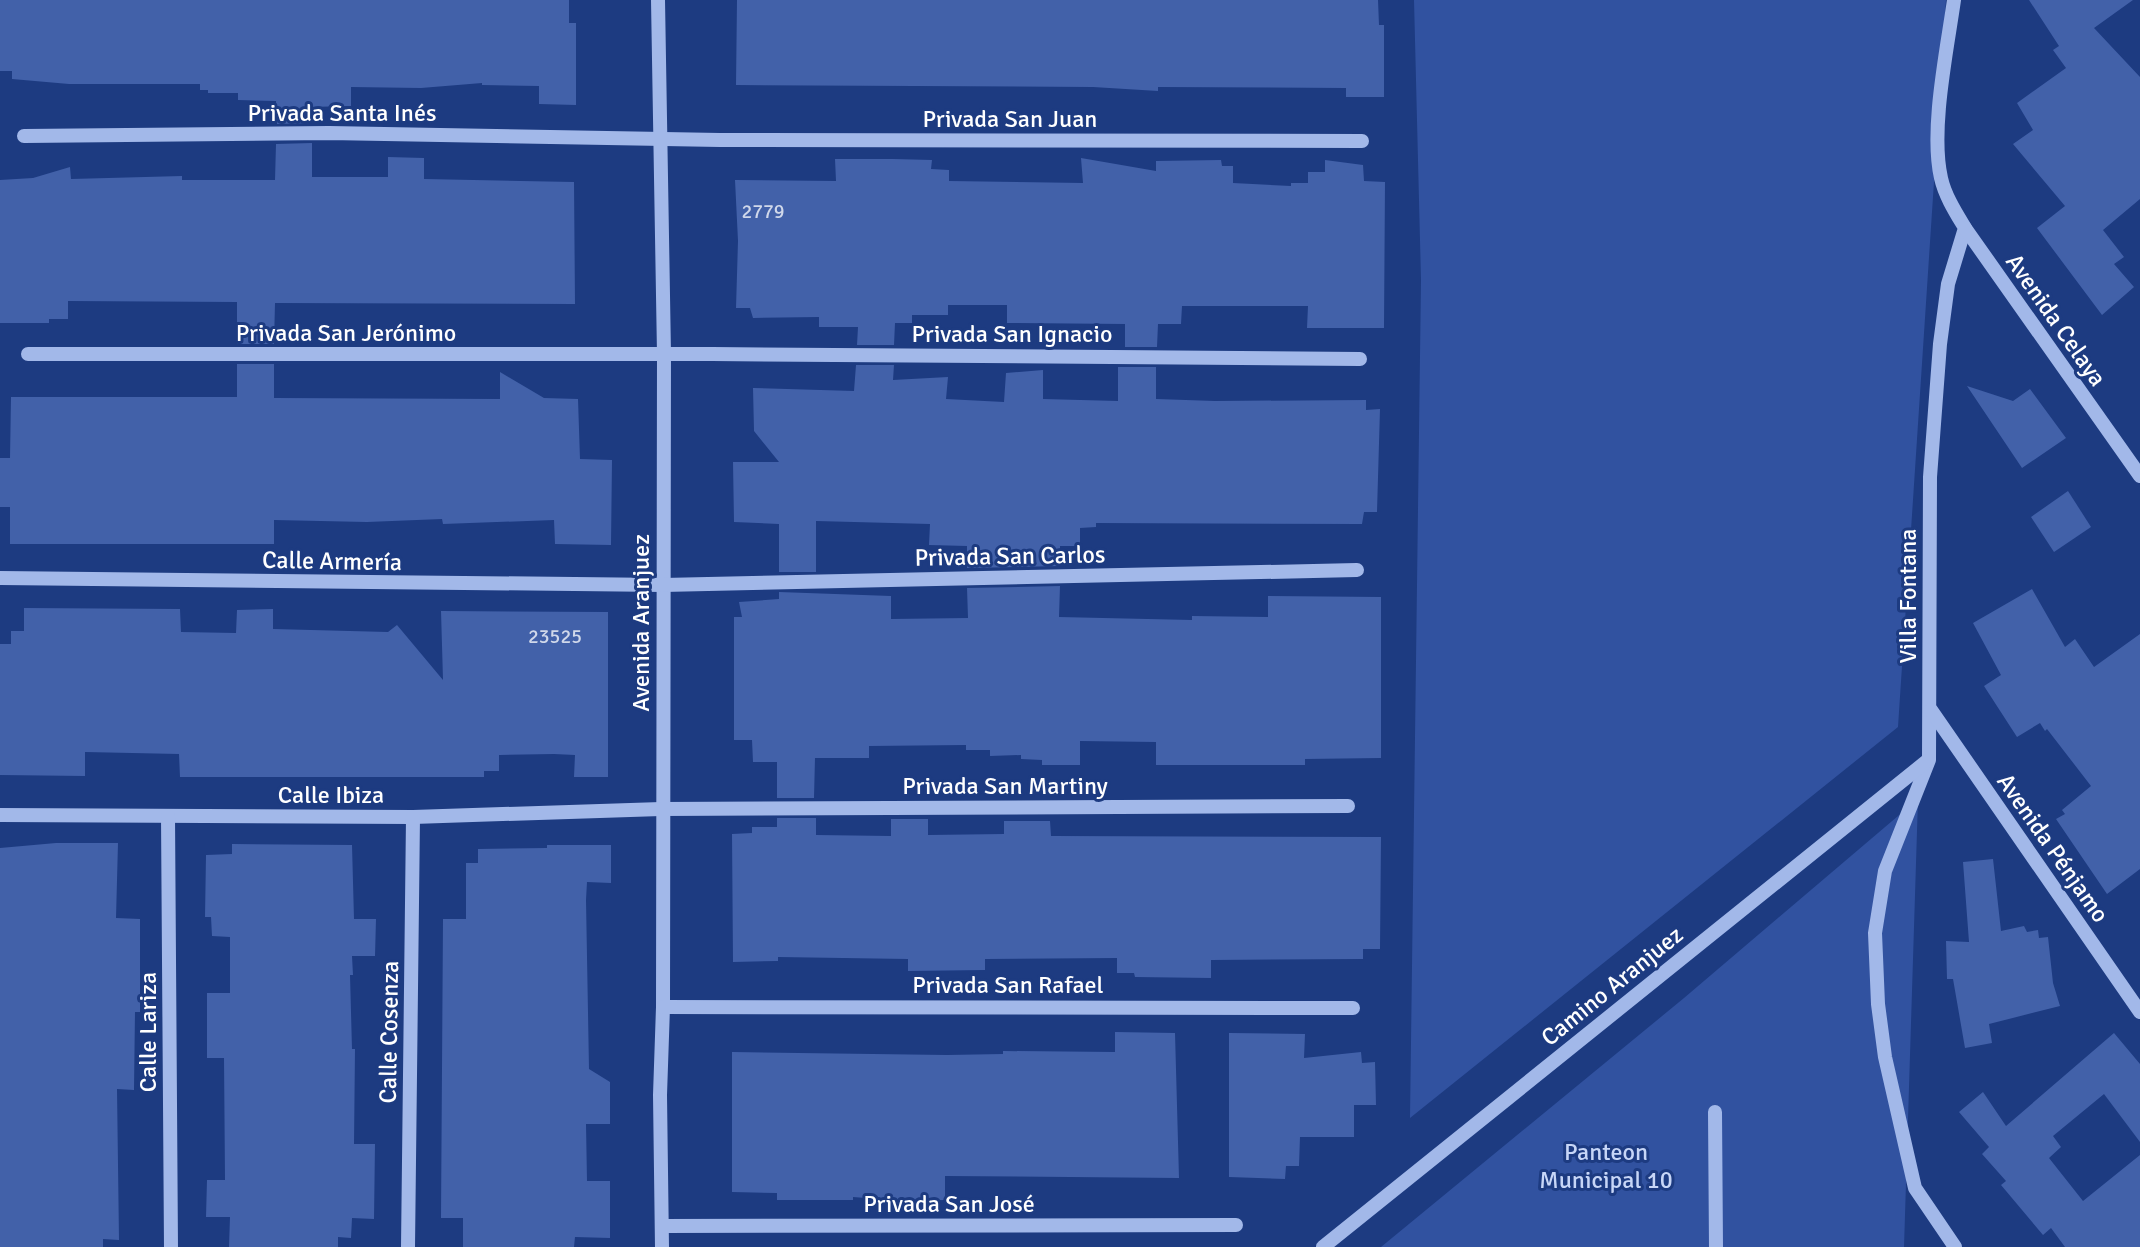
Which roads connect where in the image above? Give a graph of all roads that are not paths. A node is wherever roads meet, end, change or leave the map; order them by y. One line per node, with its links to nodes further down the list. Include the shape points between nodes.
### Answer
1 (658, 0): 4 (street, Avenida Aranjuez)
2 (1954, 0): 6 (street, via 1939,114 1940,163 1945,188)
3 (24, 136): 4 (street, Privada Santa Inés, via 329,133)
4 (659, 139): 5 (street, Privada San Juan); 8 (street, Avenida Aranjuez)
5 (1362, 141)
6 (1965, 228): 10 (street, Avenida Celaya); 14 (street, Villa Fontana, via 1948,284 1931,462)
7 (28, 354): 8 (street, Privada San Jerónimo)
8 (664, 354): 9 (street, Privada San Ignacio); 13 (street, Avenida Aranjuez)
9 (1360, 359)
10 (2140, 476)
11 (1357, 570): 13 (street, Privada San Carlos)
12 (0, 578): 13 (street, Calle Armería)
13 (663, 585): 17 (street, Avenida Aranjuez)
14 (1930, 710): 15 (street, Villa Fontana); 23 (street, Avenida Pénjamo)
15 (1929, 760): 30 (street, Camino Aranjuez); 32 (street, Villa Fontana, via 1885,871 1875,933 1878,1004 1915,1188)
16 (1348, 806): 17 (street, Privada San Martiny)
17 (661, 809): 20 (street, Calle Ibiza); 21 (street, Avenida Aranjuez)
18 (0, 815): 19 (street, Calle Ibiza)
19 (168, 816): 20 (street, Calle Ibiza); 27 (street, Calle Lariza)
20 (413, 817): 28 (street, Calle Cosenza)
21 (663, 1007): 22 (street, Privada San Rafael); 26 (street, Avenida Aranjuez)
22 (1353, 1008)
23 (2140, 1012)
24 (1715, 1112): 31 (street)
25 (1236, 1225): 26 (street, Privada San José)
26 (663, 1226): 29 (street, Avenida Aranjuez)
27 (171, 1247)
28 (408, 1247)
29 (662, 1247)
30 (1323, 1247)
31 (1716, 1247)
32 (1955, 1247)

